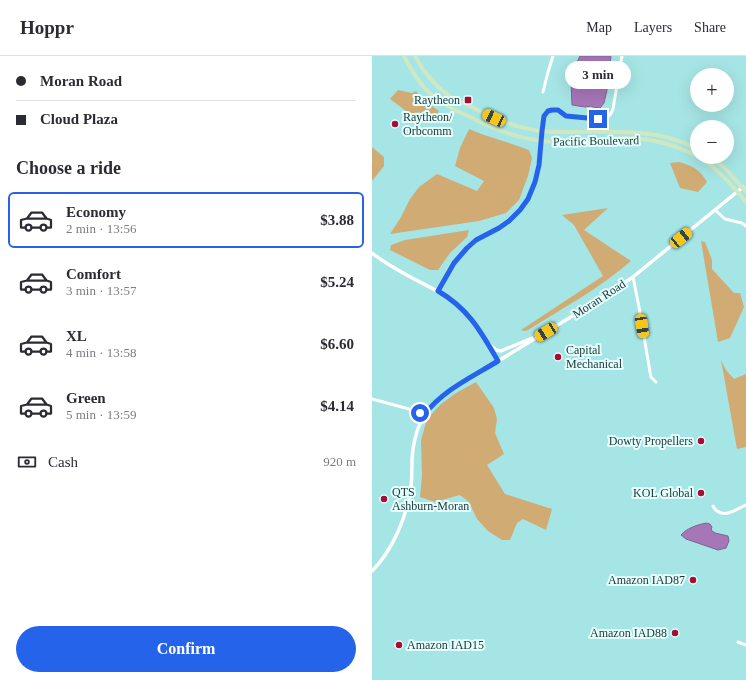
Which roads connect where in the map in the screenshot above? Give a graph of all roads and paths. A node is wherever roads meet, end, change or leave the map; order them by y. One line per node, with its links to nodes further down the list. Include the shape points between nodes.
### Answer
1 (404, 56): 7 (main road, Pacific Boulevard, via 423,86 452,108 496,130)
2 (414, 56): 6 (main road, Pacific Boulevard, via 427,76 449,96 494,118)
3 (553, 56): 5 (street)
4 (622, 56): 6 (street, via 614,104 609,116 598,119 566,116 558,110 552,110 544,116)
5 (543, 92)
6 (542, 131): 7 (street); 8 (main road, Pacific Boulevard, via 647,133)
7 (541, 141): 9 (main road, Pacific Boulevard, via 647,139 664,142); 20 (street, via 539,165 528,199 509,221 467,248 454,263)
8 (690, 146)
9 (690, 152)
10 (709, 164): 13 (main road, Pacific Boulevard)
11 (720, 164): 12 (main road)
12 (744, 186): 13 (street, Moran Road); 14 (main road)
13 (737, 192): 15 (main road, Pacific Boulevard); 16 (street, Moran Road)
14 (746, 192)
15 (746, 202)
16 (715, 210): 17 (street, via 725,219); 19 (street, Moran Road)
17 (746, 226)
18 (372, 254): 20 (street)
19 (633, 277): 21 (street, Moran Road); 24 (street, via 651,377)
20 (438, 291): 22 (street, via 465,312)
21 (546, 332): 22 (street, via 503,350 496,350); 23 (street, Moran Road)
22 (486, 342): 23 (street)
23 (498, 361): 26 (street, Moran Road, via 447,392)
24 (656, 382)
25 (372, 399): 26 (street)
26 (424, 415): 29 (street, Moran Road, via 414,442 412,483 407,507 394,540 384,558)
27 (746, 505): 28 (street, via 729,513 718,512)
28 (713, 506)
29 (372, 571)
30 (738, 642): 31 (street)
31 (746, 646)

